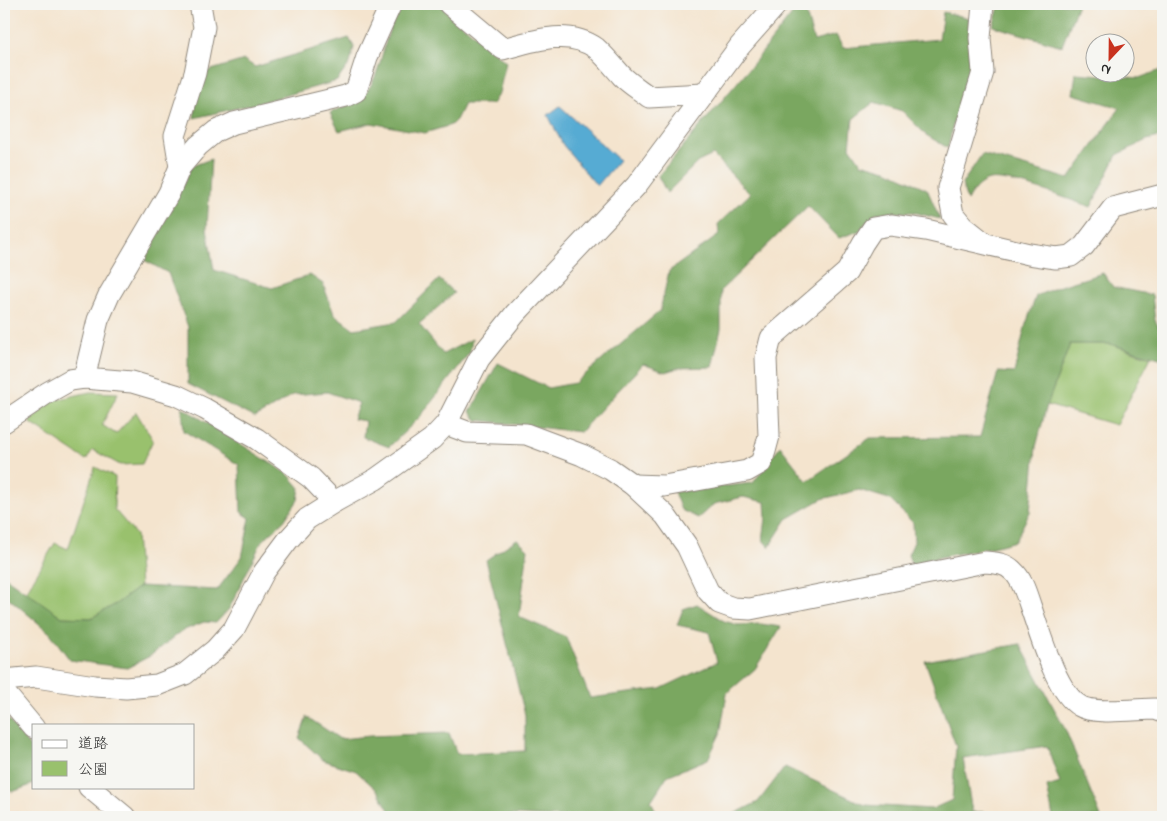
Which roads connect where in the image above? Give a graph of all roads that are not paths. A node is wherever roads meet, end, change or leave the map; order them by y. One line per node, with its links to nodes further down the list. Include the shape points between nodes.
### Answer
1 (200, 4): 7 (street, via 204,27 195,73 175,136)
2 (391, 4): 7 (street, via 356,91 234,123 216,131)
3 (449, 4): 6 (street, via 503,49 542,39 565,38 597,49 624,78 649,97)
4 (777, 4): 6 (street)
5 (983, 4): 9 (street, via 980,38 983,72 948,188 953,214)
6 (704, 94): 12 (street, via 636,186 515,314 479,360)
7 (180, 167): 10 (street, via 169,193 109,295 96,327)
8 (1163, 194): 9 (street, via 1113,208 1084,246 1071,256 1056,258)
9 (987, 245): 13 (street, via 926,230 891,225 873,228 848,272 771,338 766,358 769,436 761,463 747,471 664,486)
10 (84, 378): 11 (street, via 70,380); 14 (street, via 132,382 198,405 257,440 311,478)
11 (4, 422)
12 (446, 424): 13 (street, via 467,432 526,434 582,455); 14 (street, via 432,439 376,479)
13 (633, 485): 17 (street, via 665,515 687,546 708,591 719,603 750,609 985,562 1001,563 1014,572 1024,586 1051,662 1065,692 1079,706 1094,711 1155,709)
14 (334, 502): 15 (street, via 307,519 288,540 264,572 234,629 186,674 157,685 126,688 36,676)
15 (4, 680)
16 (4, 692): 18 (street)
17 (1163, 712)
18 (32, 726)
19 (90, 788): 20 (street)
20 (125, 817)

